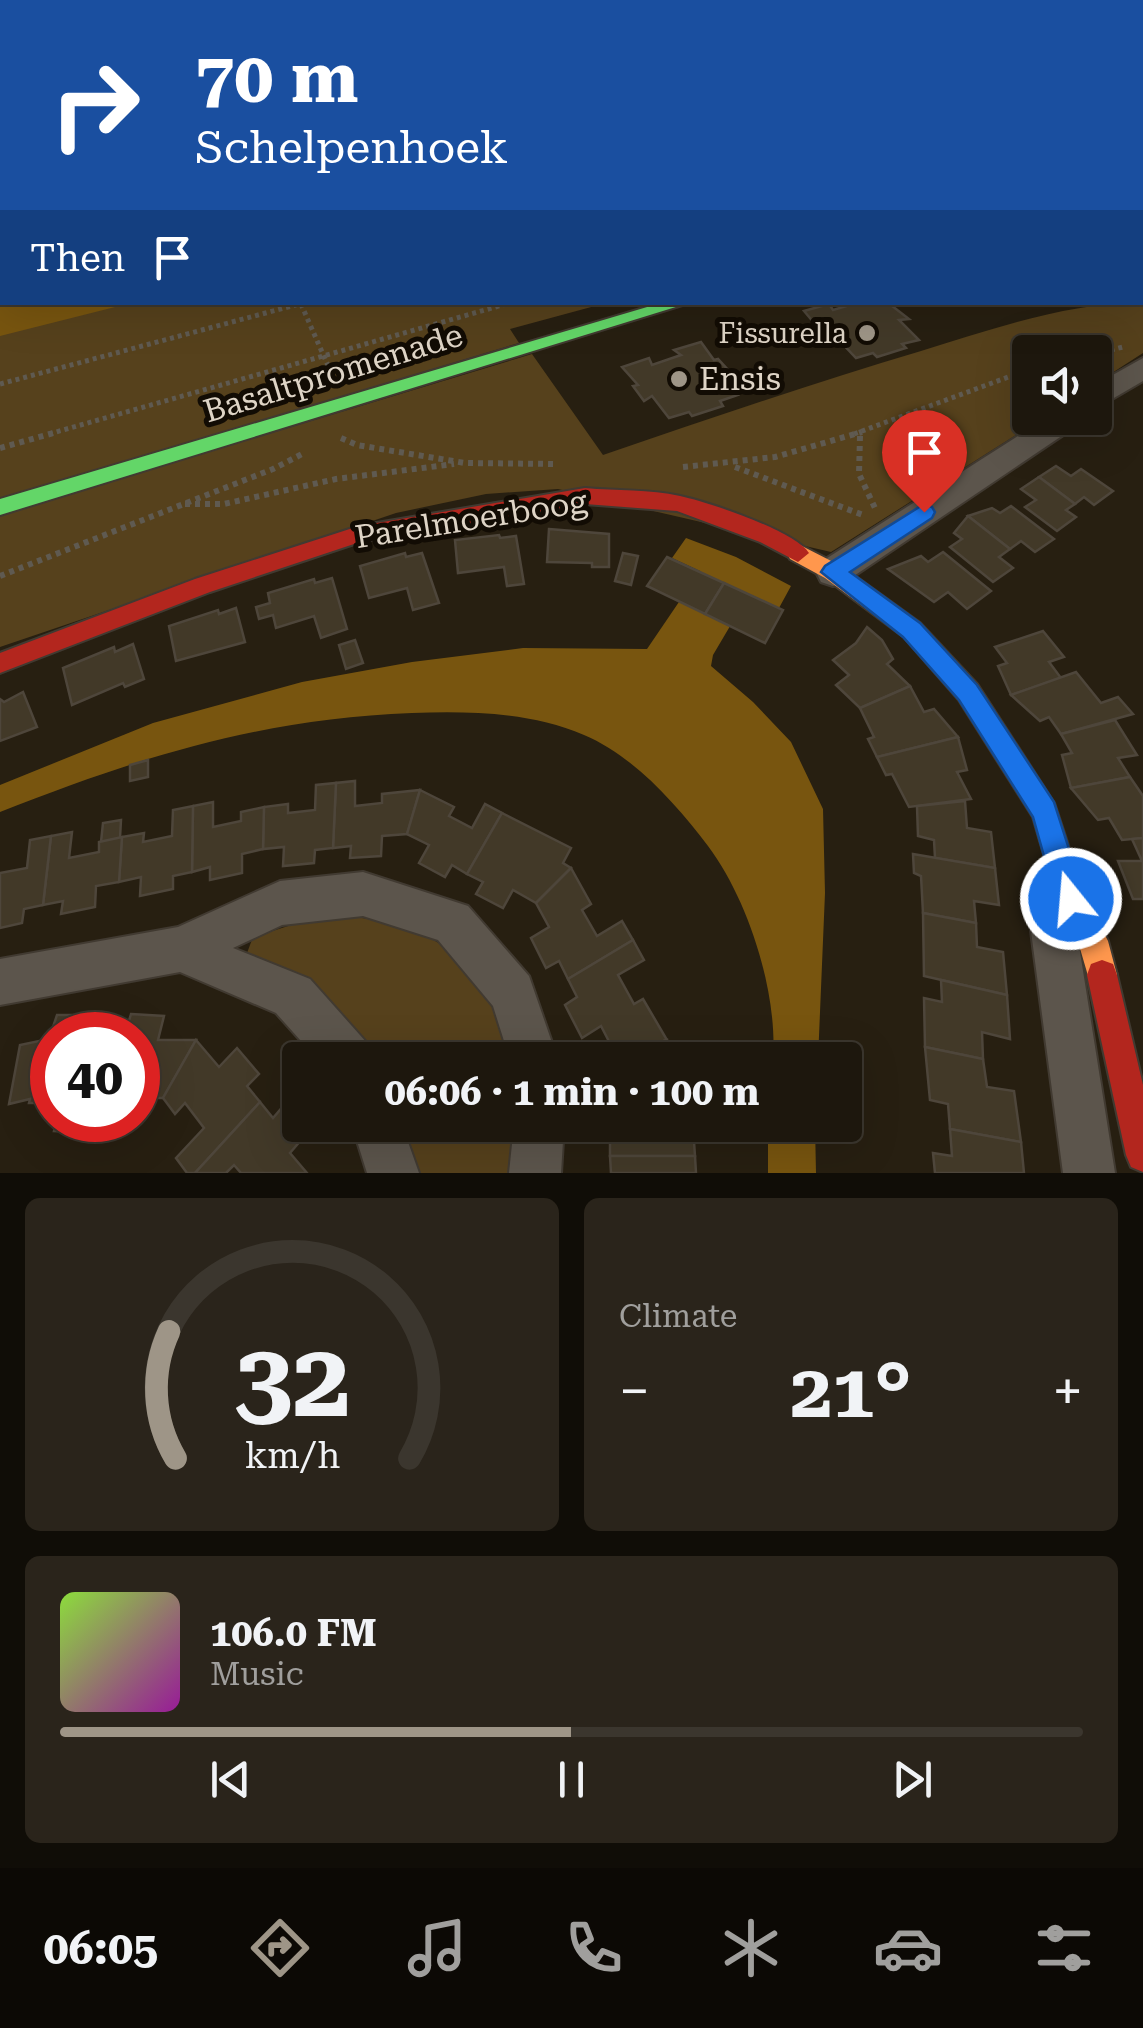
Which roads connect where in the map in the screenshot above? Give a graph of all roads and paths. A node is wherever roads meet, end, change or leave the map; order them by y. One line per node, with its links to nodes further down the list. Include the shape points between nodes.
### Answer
1 (296, 305): 8 (path)
2 (304, 305): 5 (path)
3 (502, 305): 5 (path, Basaltpromenade)
4 (674, 305): 10 (street, Basaltpromenade)
5 (324, 355): 14 (path, Basaltpromenade)
6 (1143, 367): 9 (street)
7 (1012, 376): 11 (path)
8 (0, 384)
9 (1112, 388)
10 (344, 404): 13 (path); 20 (street, Basaltpromenade)
11 (860, 435): 18 (path); 21 (path, via 859,482)
12 (1041, 435): 21 (street)
13 (336, 436): 15 (path); 19 (path, via 273,470)
14 (0, 448)
15 (465, 463): 16 (path); 19 (path, via 336,479 224,504)
16 (566, 464)
17 (680, 466): 18 (path)
18 (736, 466): 21 (path)
19 (182, 504): 23 (path)
20 (0, 507)
21 (896, 531): 22 (street)
22 (832, 572): 24 (street, Parelmoerboog, via 768,536 678,503 585,496 360,534 202,585); 25 (street, Parelmoerboog, via 912,630 968,692 1044,812)
23 (0, 576)
24 (0, 663)
25 (1071, 899): 32 (street, Parelmoerboog, via 1093,942); 35 (street, via 1054,931)
26 (180, 950): 27 (street); 28 (street, via 293,996); 29 (street, via 280,903 363,894 452,922 512,992)
27 (0, 982)
28 (334, 1042)
29 (528, 1042)
30 (383, 1142): 33 (street)
31 (538, 1142): 34 (street)
32 (1143, 1155)
33 (394, 1173)
34 (535, 1173)
35 (1088, 1173)

